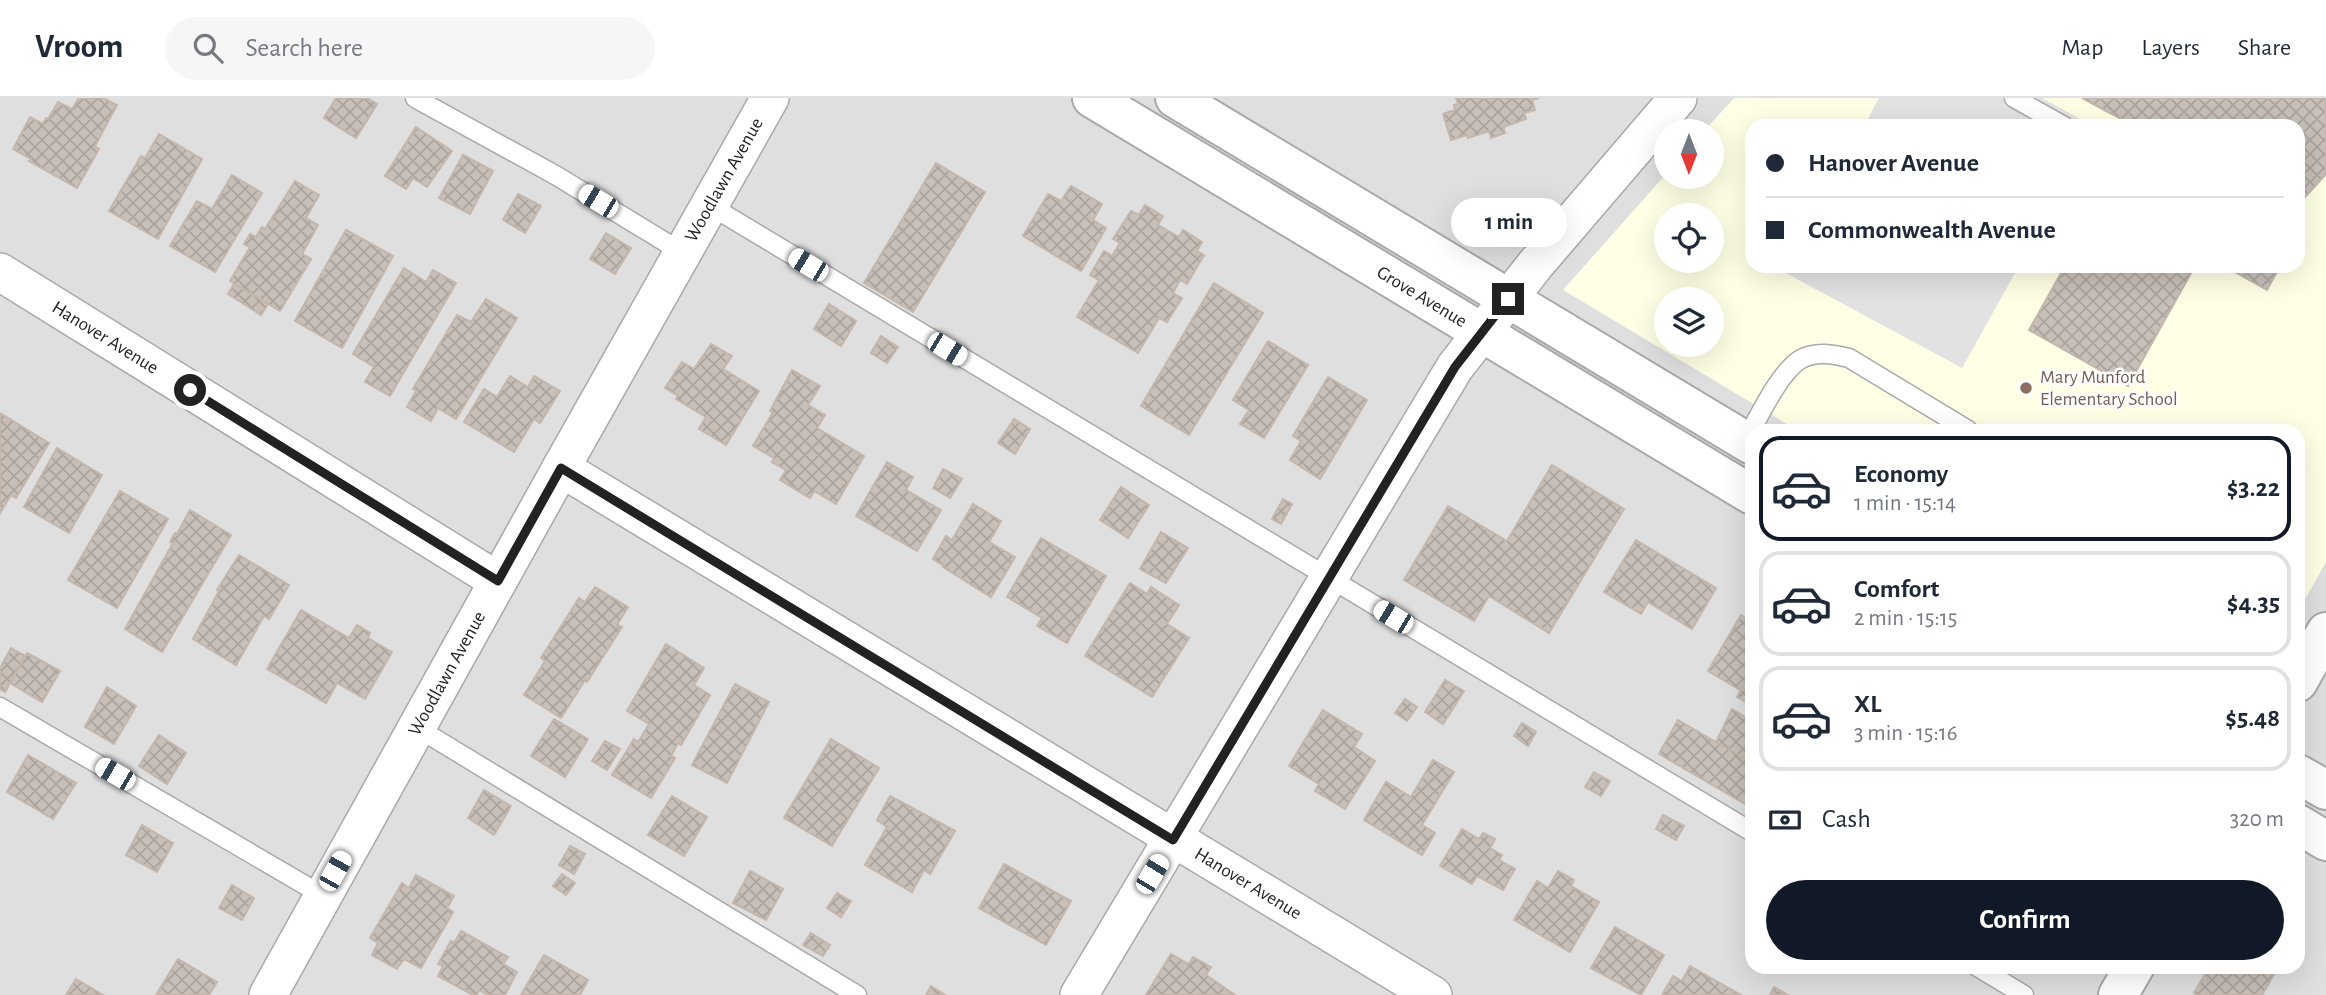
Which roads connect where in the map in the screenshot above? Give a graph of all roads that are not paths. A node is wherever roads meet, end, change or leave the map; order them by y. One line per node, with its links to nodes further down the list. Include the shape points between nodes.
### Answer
1 (415, 98): 9 (lane, via 557,176)
2 (769, 98): 8 (street, Woodlawn Avenue)
3 (1092, 98): 12 (street, Grove Avenue)
4 (1175, 98): 11 (street)
5 (1678, 98): 11 (street)
6 (2014, 98): 7 (lane)
7 (2052, 119)
8 (709, 205): 9 (street, Woodlawn Avenue); 18 (lane)
9 (683, 253): 16 (street, Woodlawn Avenue)
10 (0, 272): 19 (street, Hanover Avenue)
11 (1508, 299): 12 (street); 15 (street)
12 (1482, 332): 17 (street, Grove Avenue); 18 (street, via 1455,367)
13 (1758, 424): 14 (lane, via 1784,376 1800,360 1834,354 1849,358)
14 (1958, 424)
15 (1745, 441)
16 (561, 468): 19 (street, Woodlawn Avenue); 28 (street, Hanover Avenue)
17 (1745, 491)
18 (1329, 580): 26 (lane); 28 (street)
19 (498, 581): 23 (street, Woodlawn Avenue)
20 (2326, 632): 21 (street)
21 (2305, 670)
22 (0, 707): 30 (lane)
23 (416, 727): 30 (street, Woodlawn Avenue); 34 (lane)
24 (2305, 778): 25 (street)
25 (2326, 790)
26 (1745, 828)
27 (2305, 828): 29 (street)
28 (1173, 840): 35 (street); 36 (street, Hanover Avenue)
29 (2326, 841)
30 (322, 895): 33 (street, Woodlawn Avenue)
31 (1989, 974): 37 (lane)
32 (2130, 974): 38 (street)
33 (273, 993)
34 (857, 995)
35 (1079, 995)
36 (1433, 995)
37 (2024, 995)
38 (2118, 995)

